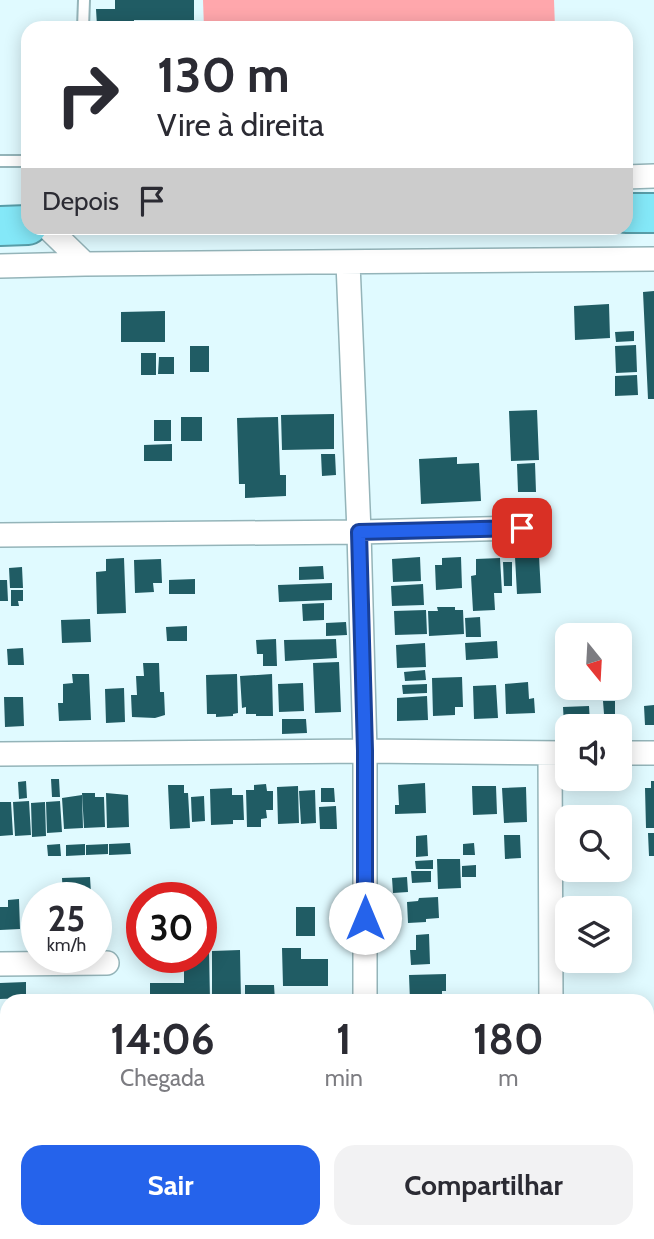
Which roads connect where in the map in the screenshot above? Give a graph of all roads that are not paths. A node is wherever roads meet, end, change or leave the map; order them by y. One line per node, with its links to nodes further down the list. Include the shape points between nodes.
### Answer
1 (84, 0): 2 (lane)
2 (83, 21)
3 (0, 161): 4 (lane)
4 (21, 161)
5 (654, 176): 6 (street)
6 (633, 177)
7 (633, 213): 8 (highway)
8 (654, 213)
9 (21, 225): 10 (highway)
10 (0, 226)
11 (55, 235): 13 (street)
12 (654, 259): 14 (street)
13 (85, 264): 14 (street); 15 (street)
14 (348, 264): 17 (street)
15 (0, 266)
16 (522, 528): 17 (street)
17 (359, 532): 18 (street); 19 (street)
18 (0, 535)
19 (365, 751): 20 (street); 23 (street); 27 (street)
20 (555, 753)
21 (632, 753): 22 (street)
22 (654, 753)
23 (0, 754)
24 (558, 791): 28 (street)
25 (0, 964): 26 (street)
26 (21, 964)
27 (365, 994)
28 (551, 994)

